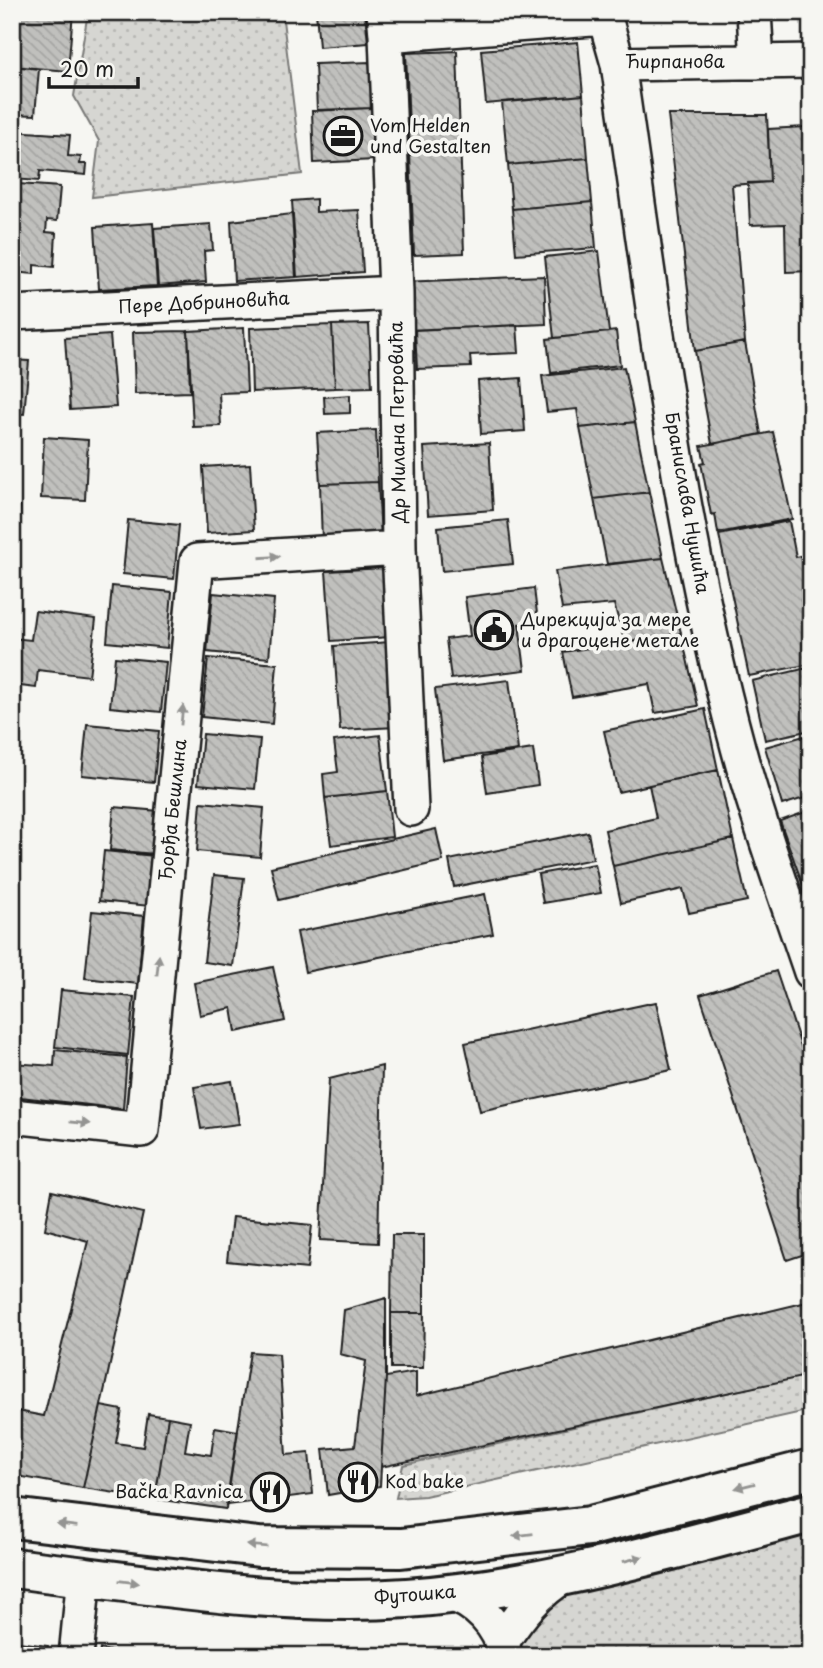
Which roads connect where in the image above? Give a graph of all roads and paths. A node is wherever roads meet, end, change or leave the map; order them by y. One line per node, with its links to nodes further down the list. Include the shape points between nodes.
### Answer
1 (754, 12): 4 (street)
2 (385, 23): 5 (street, Ћирпанова, via 605,18); 6 (street, Др Милана Петровића)
3 (811, 61): 4 (street, Ћирпанова)
4 (757, 62): 5 (street, Ћирпанова)
5 (618, 64): 10 (street, Бранислава Нушића, via 673,427 711,636 739,751)
6 (396, 293): 7 (street, Пере Добриновића); 8 (street, Др Милана Петровића)
7 (12, 313)
8 (399, 548): 9 (street, Др Милана Петровића); 11 (street, Ђорђа Бешлина, one-way to 8, via 142,1130 197,561)
9 (411, 809)
10 (811, 972)
11 (12, 1116)
12 (811, 1469): 14 (main road, one-way to 14, via 590,1526 401,1548 259,1547)
13 (811, 1514): 16 (main road, Футошка, one-way to 13)
14 (12, 1518)
15 (12, 1568): 17 (main road, Футошка)
16 (566, 1575): 18 (main road, Футошка); 19 (street, via 528,1605)
17 (84, 1576): 18 (main road, Футошка, one-way to 18, via 260,1597 359,1600); 20 (street)
18 (446, 1592): 19 (street, via 471,1603)
19 (504, 1648)
20 (76, 1656)

